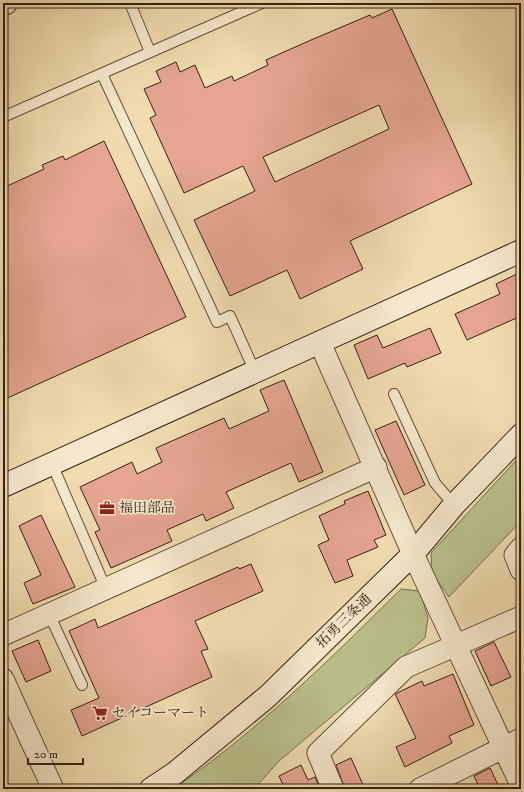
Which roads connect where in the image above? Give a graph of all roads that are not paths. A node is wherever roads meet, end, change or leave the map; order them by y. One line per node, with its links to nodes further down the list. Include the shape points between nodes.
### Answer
1 (6, 3): 4 (highway)
2 (130, 3): 5 (lane)
3 (262, 3): 5 (lane)
4 (3, 4)
5 (150, 52): 6 (lane)
6 (102, 74): 7 (lane); 10 (lane, via 217,322 230,316)
7 (3, 117)
8 (521, 251): 9 (street)
9 (320, 343): 10 (street); 14 (street)
10 (255, 372): 13 (street)
11 (394, 394): 16 (lane, via 435,483)
12 (521, 435): 16 (street, 拓勇三条通)
13 (52, 464): 15 (street); 20 (lane)
14 (376, 468): 18 (street); 20 (street)
15 (3, 486)
16 (454, 505): 18 (street, 拓勇三条通)
17 (521, 548): 19 (street, via 515,554)
18 (413, 554): 24 (street); 30 (street, 拓勇三条通, via 268,696 175,773)
19 (521, 570)
20 (106, 589): 21 (street)
21 (49, 614): 23 (street); 26 (lane)
22 (521, 617): 24 (street)
23 (3, 635)
24 (457, 646): 27 (street); 31 (street, via 406,667 318,753)
25 (3, 679): 29 (street)
26 (82, 685)
27 (512, 743): 28 (street); 32 (street)
28 (521, 785)
29 (53, 789)
30 (151, 789)
31 (333, 789)
32 (420, 789)

